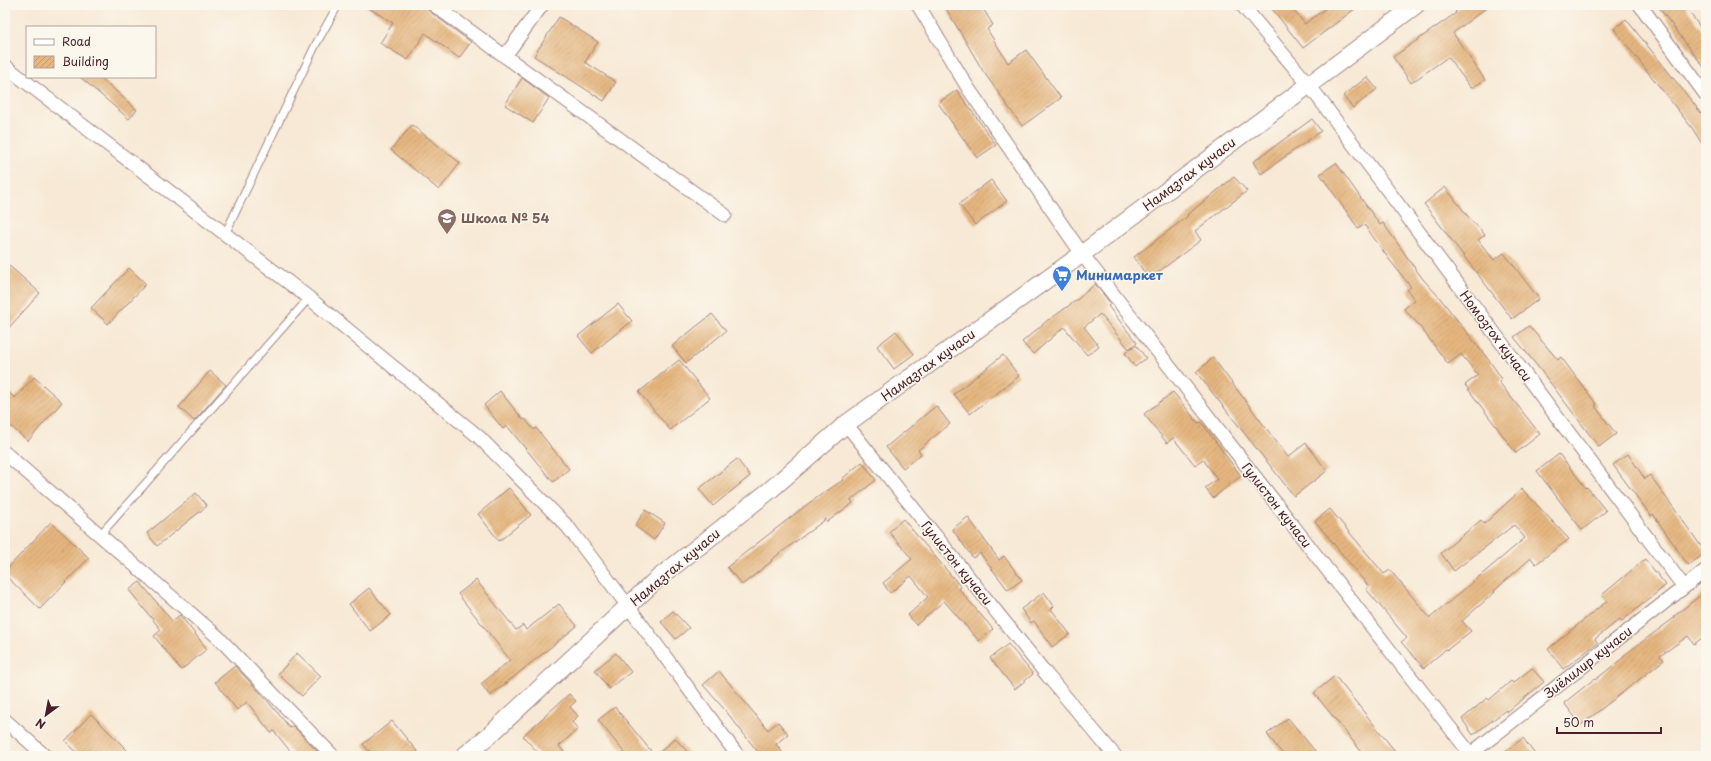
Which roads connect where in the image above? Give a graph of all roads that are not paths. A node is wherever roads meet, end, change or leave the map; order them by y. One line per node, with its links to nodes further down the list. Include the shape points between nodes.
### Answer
1 (338, 5): 13 (lane, via 316,44)
2 (434, 5): 8 (street)
3 (542, 5): 8 (street)
4 (918, 5): 14 (street, Гулистон кучаси, via 968,88)
5 (1242, 5): 10 (street, Номозгох кучаси)
6 (1416, 5): 10 (street, Намазгах кучаси)
7 (1640, 5): 11 (street)
8 (505, 56): 12 (street)
9 (5, 66): 13 (street)
10 (1309, 85): 14 (street, Намазгах кучаси); 20 (street, Номозгох кучаси)
11 (1706, 95)
12 (725, 215)
13 (225, 234): 15 (street)
14 (1082, 254): 16 (street, Намазгах кучаси); 23 (street, Гулистон кучаси)
15 (309, 298): 18 (lane); 21 (street, via 479,438 568,527)
16 (846, 424): 21 (street, Намазгах кучаси, via 769,491 656,580); 28 (street, Гулистон кучаси)
17 (5, 452): 18 (street)
18 (100, 535): 25 (street, via 218,637)
19 (1706, 570): 20 (street, Зиёлилир кучаси)
20 (1684, 587): 23 (street, Зиёлилир кучаси)
21 (628, 606): 26 (street, Намазгах кучаси); 27 (street)
22 (5, 720): 24 (street)
23 (1470, 755)
24 (45, 756)
25 (334, 756)
26 (464, 756)
27 (738, 756)
28 (1115, 756)

